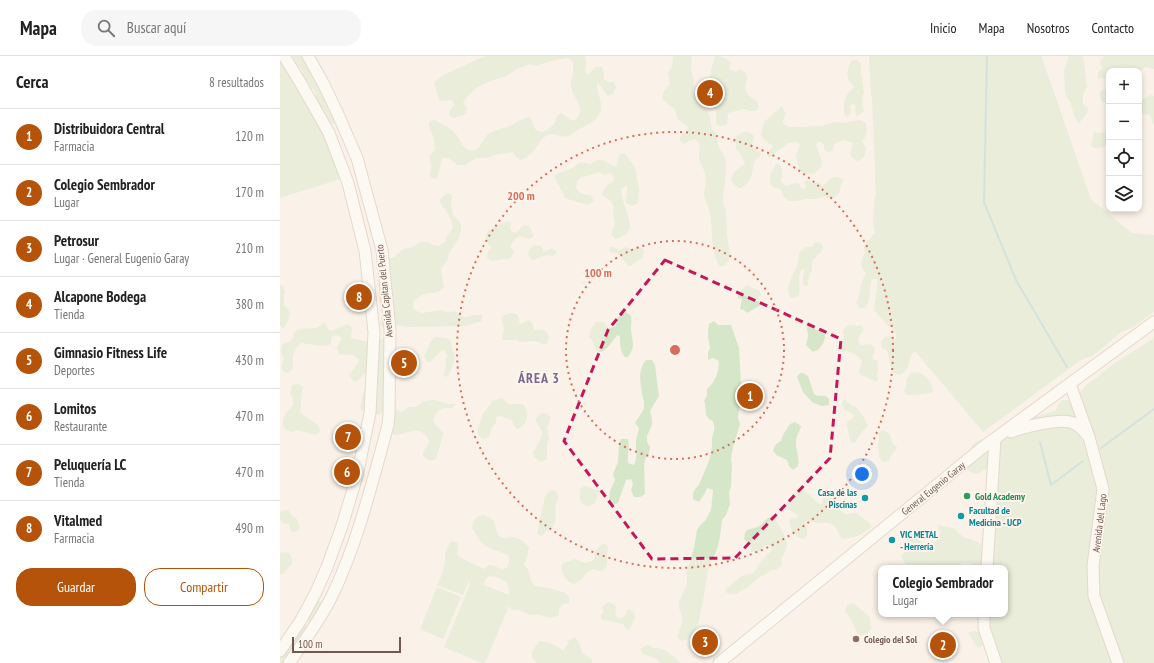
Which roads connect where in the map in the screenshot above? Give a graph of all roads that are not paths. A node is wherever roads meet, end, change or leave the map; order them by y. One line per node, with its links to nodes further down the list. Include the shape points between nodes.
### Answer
1 (284, 56): 9 (street, Avenida Capitan del Puerto, via 329,133 348,183 365,251 374,332 370,413 357,476 342,526 316,592)
2 (308, 56): 10 (street, Avenida Capitan del Puerto, via 357,158 382,250 390,330 390,414 363,516 348,559 322,613)
3 (1154, 322): 4 (street, General Eugenio Garay)
4 (1070, 384): 5 (street, Avenida del Lago); 6 (street, General Eugenio Garay)
5 (1089, 437): 6 (street, via 1083,429 1071,422 1056,422 1020,428); 13 (street, Avenida del Lago, via 1103,489 1093,566 1094,596)
6 (997, 438): 7 (street); 11 (street, General Eugenio Garay)
7 (987, 565)
8 (984, 617): 12 (street, via 984,628)
9 (280, 651)
10 (289, 663)
11 (720, 663)
12 (996, 663)
13 (1118, 663)

